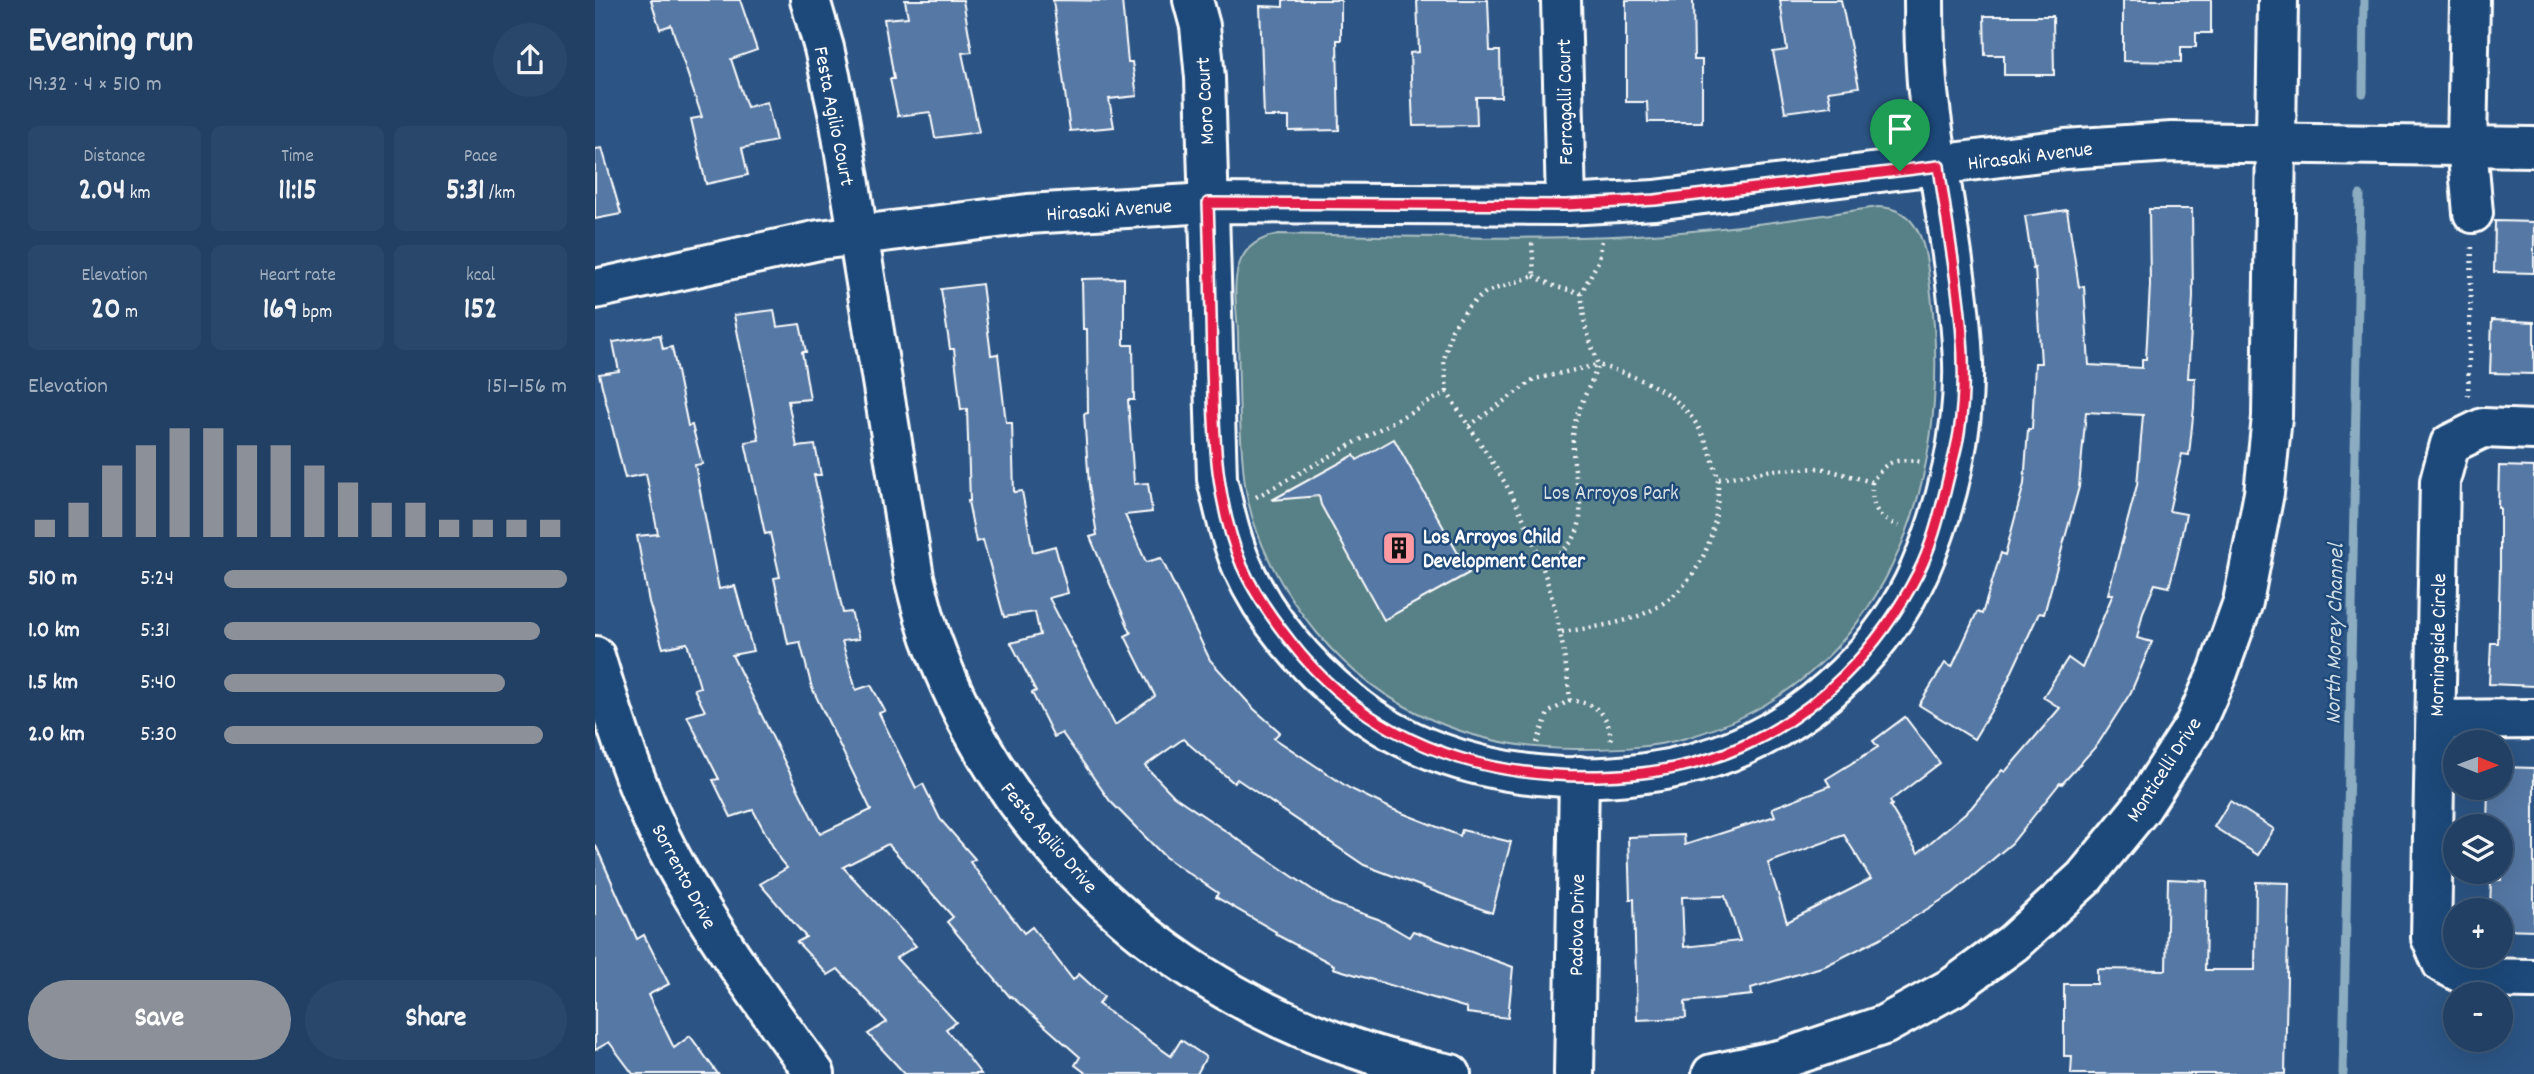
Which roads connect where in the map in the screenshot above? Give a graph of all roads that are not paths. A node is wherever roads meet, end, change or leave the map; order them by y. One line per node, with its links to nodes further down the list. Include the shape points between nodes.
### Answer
1 (810, 0): 14 (street, Festa Agilio Court, via 839,117)
2 (1193, 0): 11 (street, Moro Court, via 1205,78)
3 (1561, 0): 12 (street, Ferragalli Court)
4 (1924, 0): 10 (street, Moro Court, via 1927,83)
5 (2278, 0): 7 (street, Monticelli Drive)
6 (2470, 0): 8 (street)
7 (2276, 144): 8 (street, Hirasaki Avenue); 10 (street, Hirasaki Avenue, via 2121,145); 25 (street, Monticelli Drive, via 2272,417 2264,493 2243,602 2194,726 2142,807 2084,878 2003,951 1953,987 1884,1026 1783,1059)
8 (2467, 146): 9 (street, Hirasaki Avenue); 13 (street)
9 (2534, 147)
10 (1939, 166): 12 (street, Hirasaki Avenue, via 1730,193); 20 (street, Moro Court, via 1963,365 1959,433 1941,510 1919,571 1889,622 1847,674 1794,718 1741,747 1688,765)
11 (1208, 203): 12 (street, Hirasaki Avenue); 14 (street, Hirasaki Avenue, via 1028,214); 20 (street, Moro Court, via 1217,479 1242,567 1268,613 1306,661 1351,704 1384,727 1470,762 1536,775)
12 (1566, 205)
13 (2473, 213)
14 (856, 233): 15 (street, Hirasaki Avenue); 23 (street, Festa Agilio Drive, via 914,577 930,637 962,710 1000,777 1047,839 1103,900 1156,945 1217,986 1294,1027 1366,1054)
15 (595, 289)
16 (2534, 429): 19 (street, Morningside Circle, via 2483,428 2449,444 2440,481)
17 (595, 656): 22 (street, Sorrento Drive, via 616,723 672,859 731,958)
18 (2534, 719): 19 (street)
19 (2436, 720): 21 (street, Morningside Circle, via 2431,938 2442,963 2471,978)
20 (1579, 776): 24 (street, Padova Drive)
21 (2534, 979)
22 (815, 1074)
23 (1451, 1074)
24 (1574, 1074)
25 (1712, 1074)

